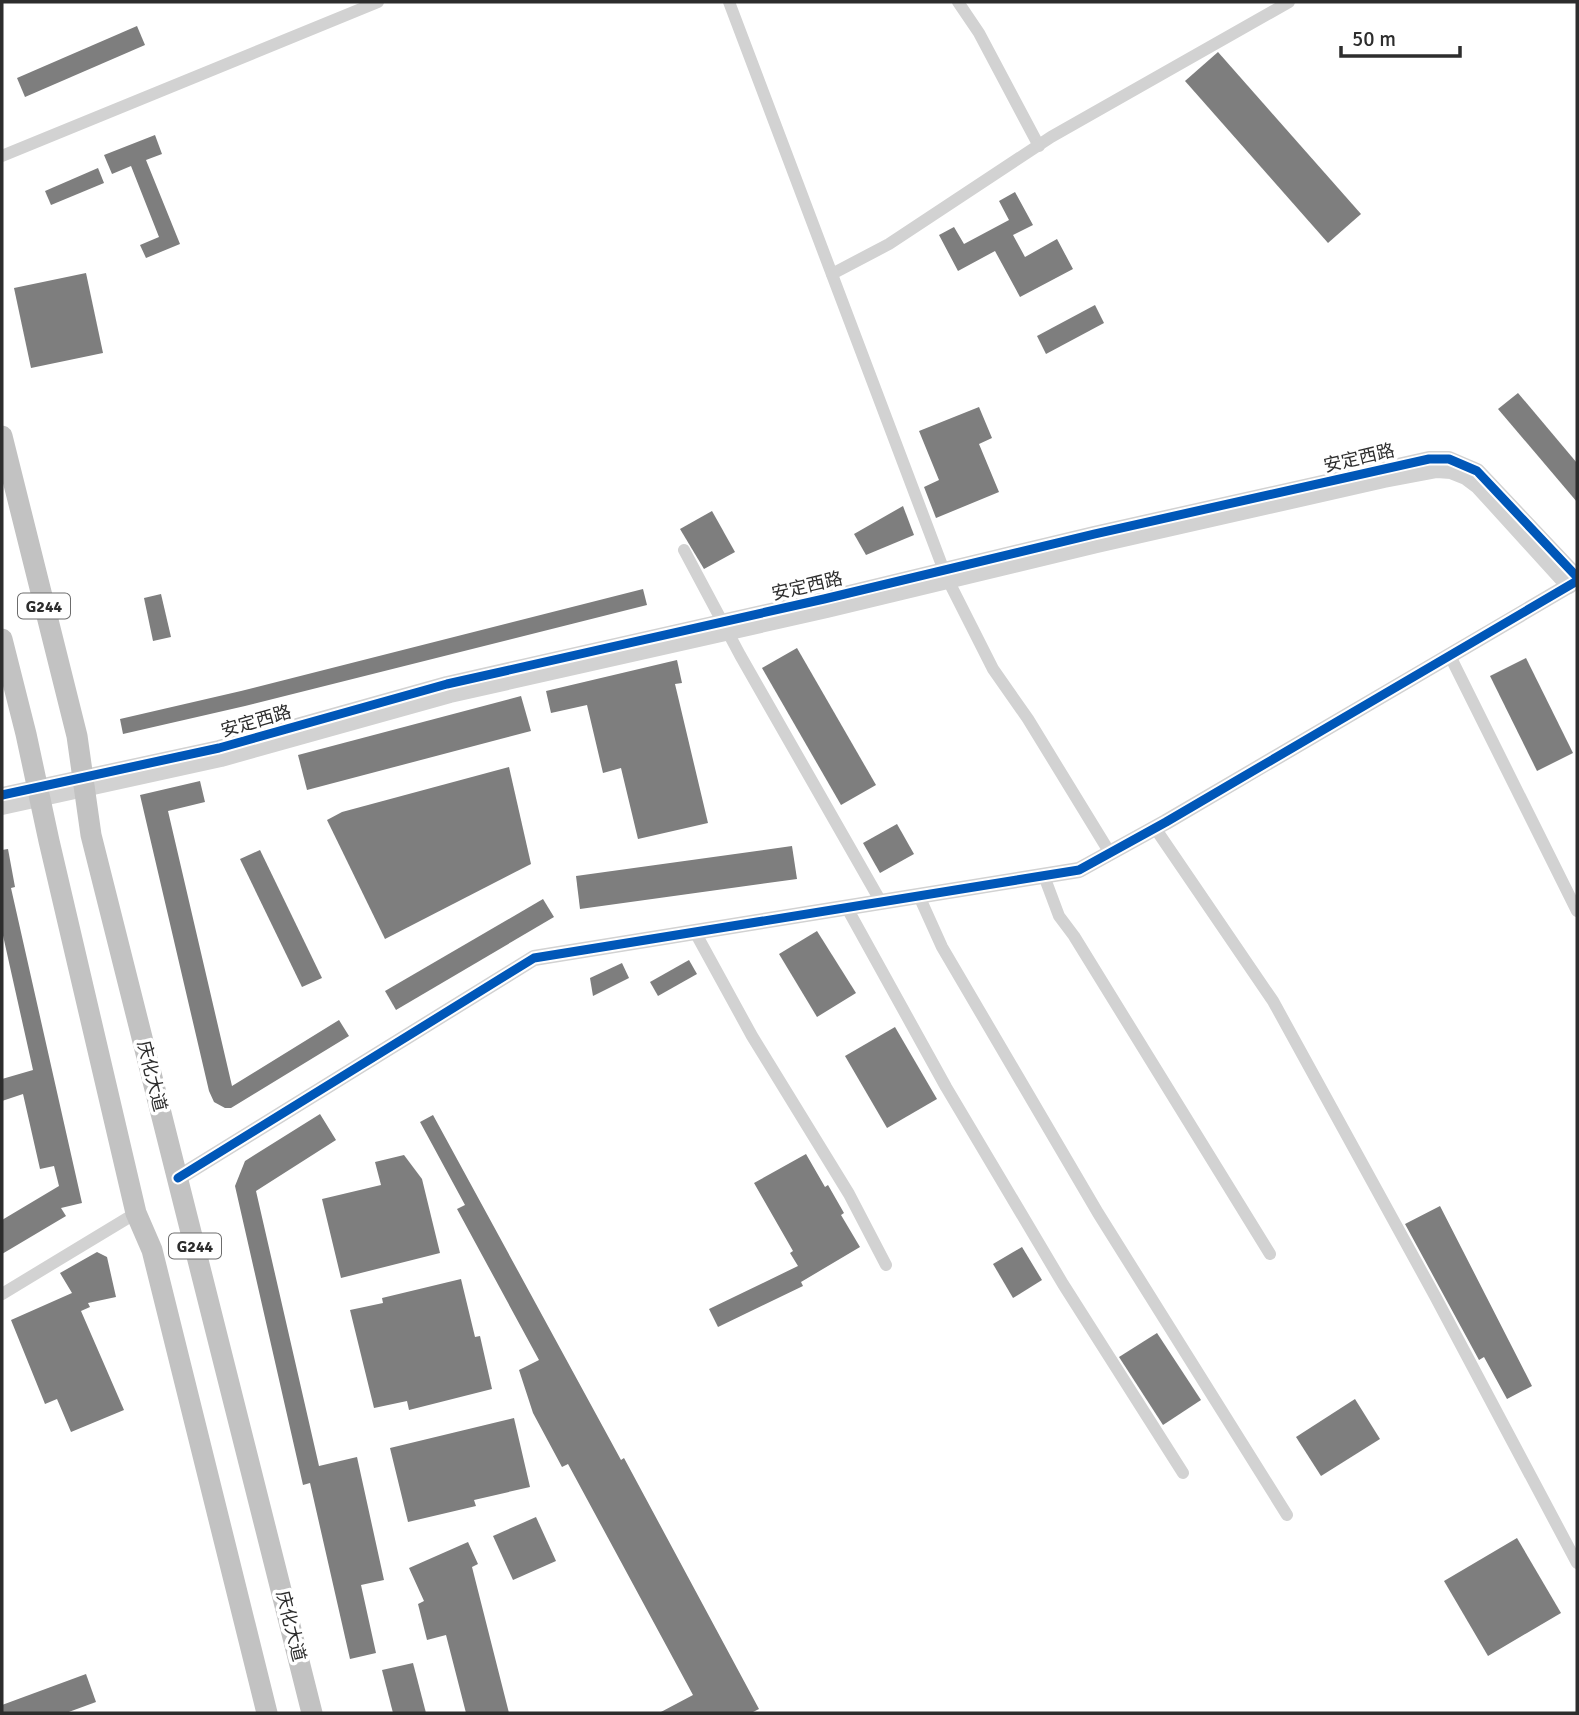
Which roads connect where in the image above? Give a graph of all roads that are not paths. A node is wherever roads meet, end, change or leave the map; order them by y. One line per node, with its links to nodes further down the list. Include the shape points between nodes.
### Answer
1 (378, 2): 6 (street)
2 (729, 2): 7 (street)
3 (958, 2): 5 (street)
4 (1289, 2): 5 (street)
5 (1039, 146): 7 (street, via 889,244)
6 (2, 156)
7 (832, 274): 10 (street)
8 (2, 436): 15 (highway, 庆化大道 / G244, via 77,736)
9 (684, 550): 12 (street)
10 (946, 575): 11 (street, 安定西路, via 1437,470 1451,471 1478,486); 12 (street, 安定西路); 20 (street, via 993,669)
11 (1575, 581): 14 (street)
12 (725, 627): 15 (street, 安定西路, via 447,684); 23 (street)
13 (2, 639): 16 (highway, G244)
14 (1450, 656): 19 (street); 25 (street)
15 (84, 783): 16 (street, 安定西路); 27 (highway, 庆化大道 / G244, via 91,835)
16 (39, 793): 17 (street, 安定西路); 18 (street, 安定西路); 28 (highway, G244)
17 (2, 794)
18 (2, 807)
19 (1155, 828): 20 (street); 34 (street, via 1273,1002)
20 (1110, 853): 21 (street, via 1079,870)
21 (1044, 876): 22 (street); 29 (street, via 1059,916)
22 (919, 896): 23 (street); 33 (street, via 942,947 1098,1213)
23 (881, 902): 24 (street)
24 (847, 908): 26 (street); 32 (street, via 1063,1284)
25 (1577, 911)
26 (695, 932): 27 (street, via 534,958); 30 (street)
27 (178, 1178): 36 (highway, 庆化大道 / G244)
28 (136, 1213): 31 (street); 35 (highway, G244, via 152,1250)
29 (1270, 1254)
30 (886, 1265)
31 (2, 1294)
32 (1183, 1473)
33 (1287, 1515)
34 (1577, 1563)
35 (267, 1713)
36 (312, 1713)

